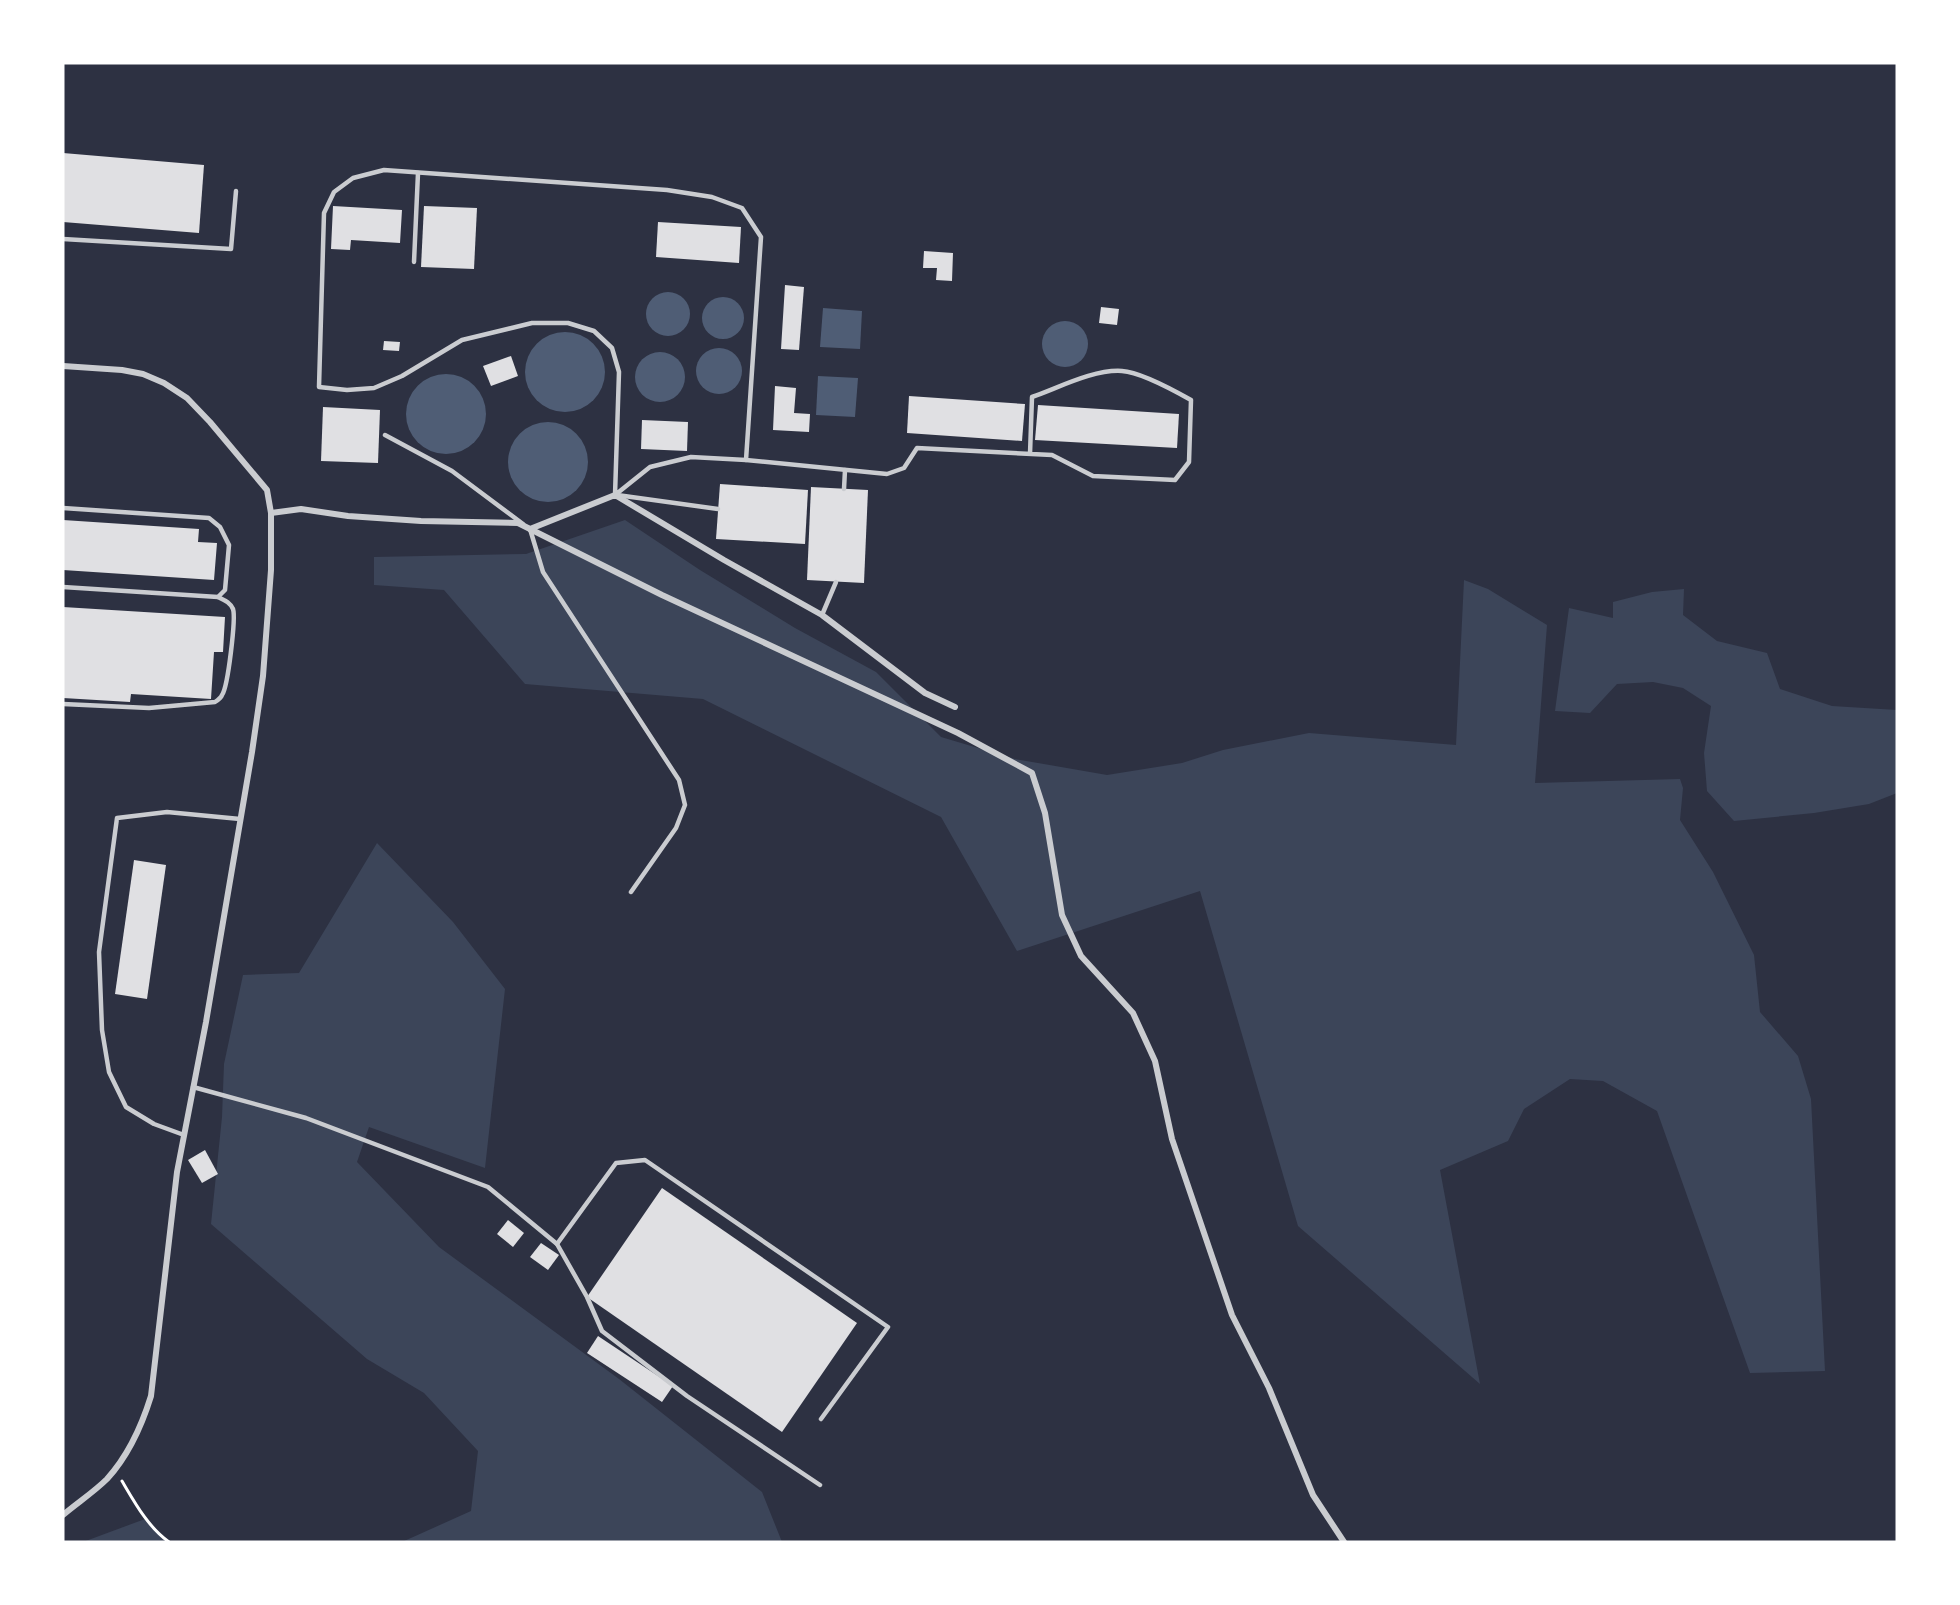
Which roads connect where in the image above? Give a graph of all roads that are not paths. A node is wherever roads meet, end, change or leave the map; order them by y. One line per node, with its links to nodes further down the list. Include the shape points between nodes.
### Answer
1 (418, 172): 4 (lane); 8 (lane, via 667,190 712,197 742,208 760,237); 11 (lane, via 384,170 353,178 334,192 324,213 319,387 374,388 462,340 532,323 568,323 594,331 612,348 619,372)
2 (236, 190): 3 (lane, via 231,249)
3 (63, 239)
4 (414, 262)
5 (63, 366): 14 (street, via 143,374 187,398 267,490)
6 (385, 435): 15 (lane, via 452,471)
7 (1030, 454): 7 (lane, via 1052,455 1093,476 1175,480 1189,462 1191,400 1123,371 1100,373 1032,397); 9 (lane, via 917,448 904,468 887,474)
8 (746, 460): 9 (lane); 11 (lane, via 691,457 650,467)
9 (844, 470): 10 (lane)
10 (844, 489)
11 (615, 495): 13 (lane); 15 (street); 19 (street)
12 (63, 508): 18 (lane, via 209,518 220,527 229,546 225,590)
13 (718, 509)
14 (271, 513): 15 (street, via 301,509 348,516 518,523); 22 (street, via 264,665)
15 (530, 529): 23 (lane, via 543,572 679,780 685,805 676,828); 30 (street, via 958,733 1032,773 1045,813 1062,915 1081,956 1133,1013 1155,1061 1172,1139 1232,1315 1269,1388 1313,1495)
16 (836, 582): 19 (lane)
17 (63, 587): 18 (lane)
18 (218, 597): 20 (lane, via 228,602 233,616 227,678 222,695 215,702 149,708)
19 (822, 615): 21 (street, via 925,693)
20 (63, 704)
21 (955, 707)
22 (240, 819): 24 (street); 25 (lane, via 167,812 117,818 99,951 102,1030 109,1072 126,1107 154,1124)
23 (631, 892)
24 (193, 1087): 25 (street); 26 (lane, via 306,1118 488,1187)
25 (184, 1135): 29 (street, via 171,1213 151,1396 138,1430 114,1469)
26 (557, 1244): 27 (lane, via 616,1163 645,1160 888,1327); 28 (lane, via 602,1331 687,1396)
27 (821, 1419)
28 (820, 1485)
29 (63, 1515)
30 (1344, 1542)

